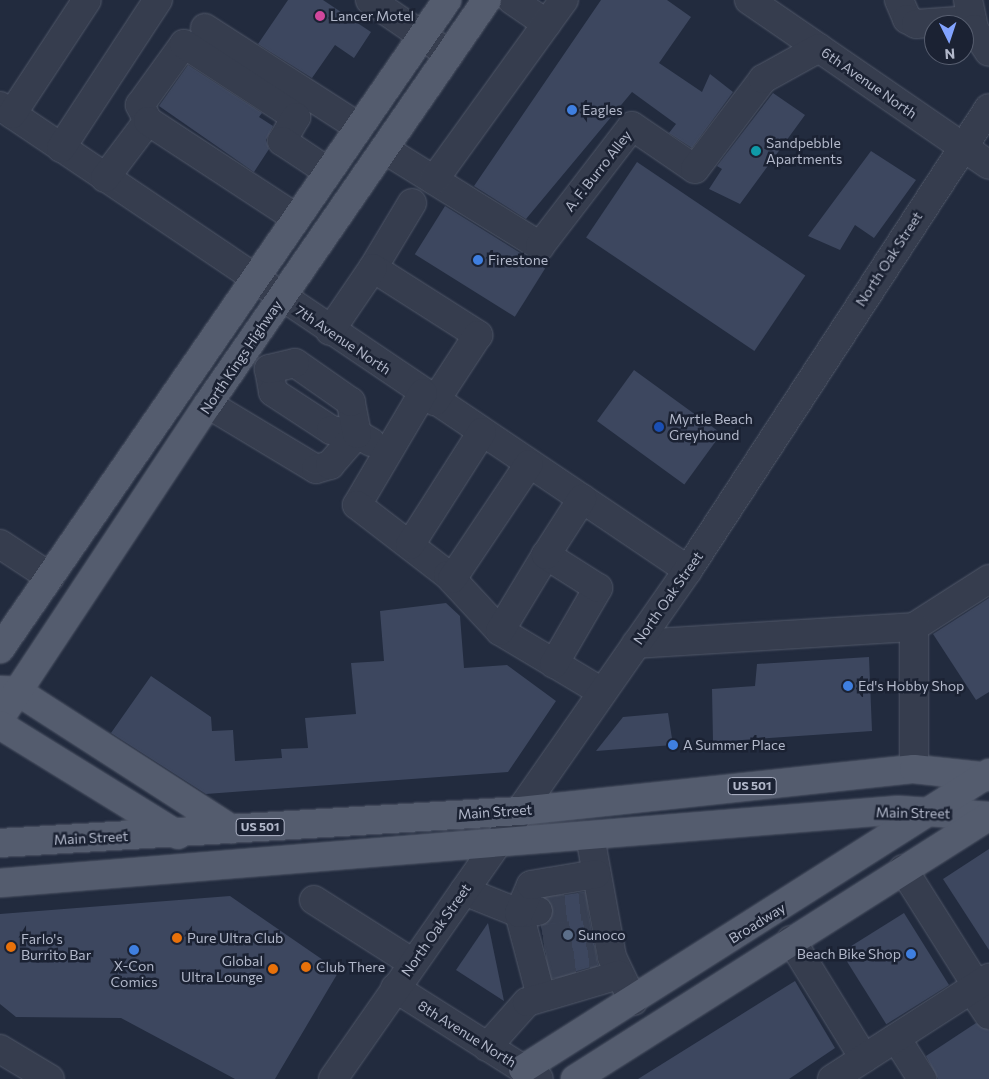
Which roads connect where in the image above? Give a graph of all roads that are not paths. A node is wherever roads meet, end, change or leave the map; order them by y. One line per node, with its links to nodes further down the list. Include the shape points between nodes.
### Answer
1 (87, 0): 18 (street)
2 (158, 0): 22 (street)
3 (370, 0): 13 (street)
4 (447, 0): 13 (main road)
5 (486, 0): 16 (main road, North Kings Highway)
6 (512, 0): 11 (street)
7 (564, 0): 11 (street)
8 (749, 0): 14 (street, 6th Avenue North)
9 (899, 0): 10 (street, via 907,19 916,24)
10 (970, 10): 15 (street)
11 (547, 24): 27 (street)
12 (205, 28): 20 (street)
13 (421, 35): 16 (street); 20 (main road)
14 (819, 48): 21 (street, 6th Avenue North); 27 (street, A. F. Burro Alley, via 763,79 695,169 632,126 540,246)
15 (989, 52)
16 (449, 54): 23 (main road, North Kings Highway)
17 (989, 108): 21 (street, North Oak Street)
18 (6, 110): 22 (street, 7th Avenue North)
19 (148, 121): 25 (street, via 140,105 184,44 296,117 282,141); 26 (street); 29 (street)
20 (358, 126): 25 (main road)
21 (961, 146): 24 (street, 6th Avenue North); 46 (street, North Oak Street)
22 (61, 148): 26 (street, 7th Avenue North)
23 (384, 149): 27 (street, A. F. Burro Alley); 32 (main road, North Kings Highway)
24 (989, 165)
25 (327, 171): 29 (main road)
26 (105, 178): 31 (street, 7th Avenue North)
27 (434, 180)
28 (412, 202): 30 (street)
29 (296, 218): 31 (main road)
30 (373, 268): 33 (street); 36 (street, via 478,335)
31 (254, 281): 32 (street, 7th Avenue North); 47 (main road)
32 (281, 298): 33 (street, 7th Avenue North); 34 (main road, North Kings Highway)
33 (330, 331): 36 (street, 7th Avenue North)
34 (246, 349): 35 (street); 37 (main road, North Kings Highway)
35 (269, 369): 39 (street, via 273,392 331,430); 39 (street, via 295,363 342,395 355,411)
36 (429, 397): 38 (street, 7th Avenue North); 40 (street)
37 (208, 404): 39 (street, via 316,469 337,460); 55 (main road, North Kings Highway)
38 (482, 432): 41 (street, 7th Avenue North); 44 (street)
39 (357, 434): 40 (street)
40 (387, 451): 44 (street, via 357,505)
41 (529, 464): 42 (street, 7th Avenue North); 48 (street)
42 (582, 499): 45 (street); 46 (street, 7th Avenue North)
43 (0, 544): 47 (street)
44 (410, 544): 48 (street)
45 (546, 555): 51 (street); 54 (street, via 598,588)
46 (688, 570): 53 (street, North Oak Street)
47 (50, 577): 52 (main road)
48 (452, 579): 51 (street)
49 (989, 579): 50 (street)
50 (914, 627): 53 (street); 59 (street)
51 (500, 631): 54 (street)
52 (4, 636)
53 (636, 644): 56 (street, North Oak Street)
54 (554, 664): 56 (street)
55 (9, 691): 57 (main road, North Kings Highway); 64 (main road)
56 (602, 692): 61 (street, North Oak Street)
57 (0, 718)
58 (0, 726): 65 (main road)
59 (914, 769): 60 (main road, Main Street / US 501); 61 (main road, Main Street / US 501)
60 (987, 775): 62 (main road, Broadway)
61 (520, 811): 64 (main road, Main Street / US 501); 68 (street, North Oak Street)
62 (930, 812): 63 (main road, Main Street); 66 (main road, Main Street, via 890,811); 82 (main road, Broadway)
63 (989, 816): 70 (main road)
64 (231, 829): 65 (main road, Main Street / US 501)
65 (177, 834): 67 (main road, Main Street / US 501); 69 (main road)
66 (590, 836): 68 (main road, Main Street); 71 (street)
67 (0, 843)
68 (497, 844): 69 (main road, Main Street); 73 (street, North Oak Street)
69 (231, 862): 72 (main road, Main Street)
70 (903, 869): 76 (main road); 79 (street)
71 (596, 874): 75 (street, via 531,885); 78 (street, via 597,918)
72 (0, 883)
73 (464, 891): 75 (street); 77 (street, North Oak Street)
74 (314, 900): 77 (street)
75 (528, 912): 81 (street, via 541,967)
76 (790, 940): 87 (street); 91 (main road)
77 (413, 964): 80 (street, North Oak Street)
78 (609, 964): 81 (street, via 598,985); 82 (street)
79 (979, 985): 83 (street); 84 (street)
80 (395, 988): 85 (street, 8th Avenue North); 90 (street, North Oak Street)
81 (541, 996): 85 (street, via 527,1002)
82 (633, 1001): 88 (main road, Broadway)
83 (989, 1015)
84 (896, 1038): 87 (street); 93 (street)
85 (488, 1047): 88 (street, 8th Avenue North)
86 (0, 1049): 89 (street)
87 (864, 1058): 92 (street)
88 (531, 1074)
89 (50, 1079)
90 (333, 1079)
91 (575, 1079)
92 (832, 1079)
93 (922, 1079)

